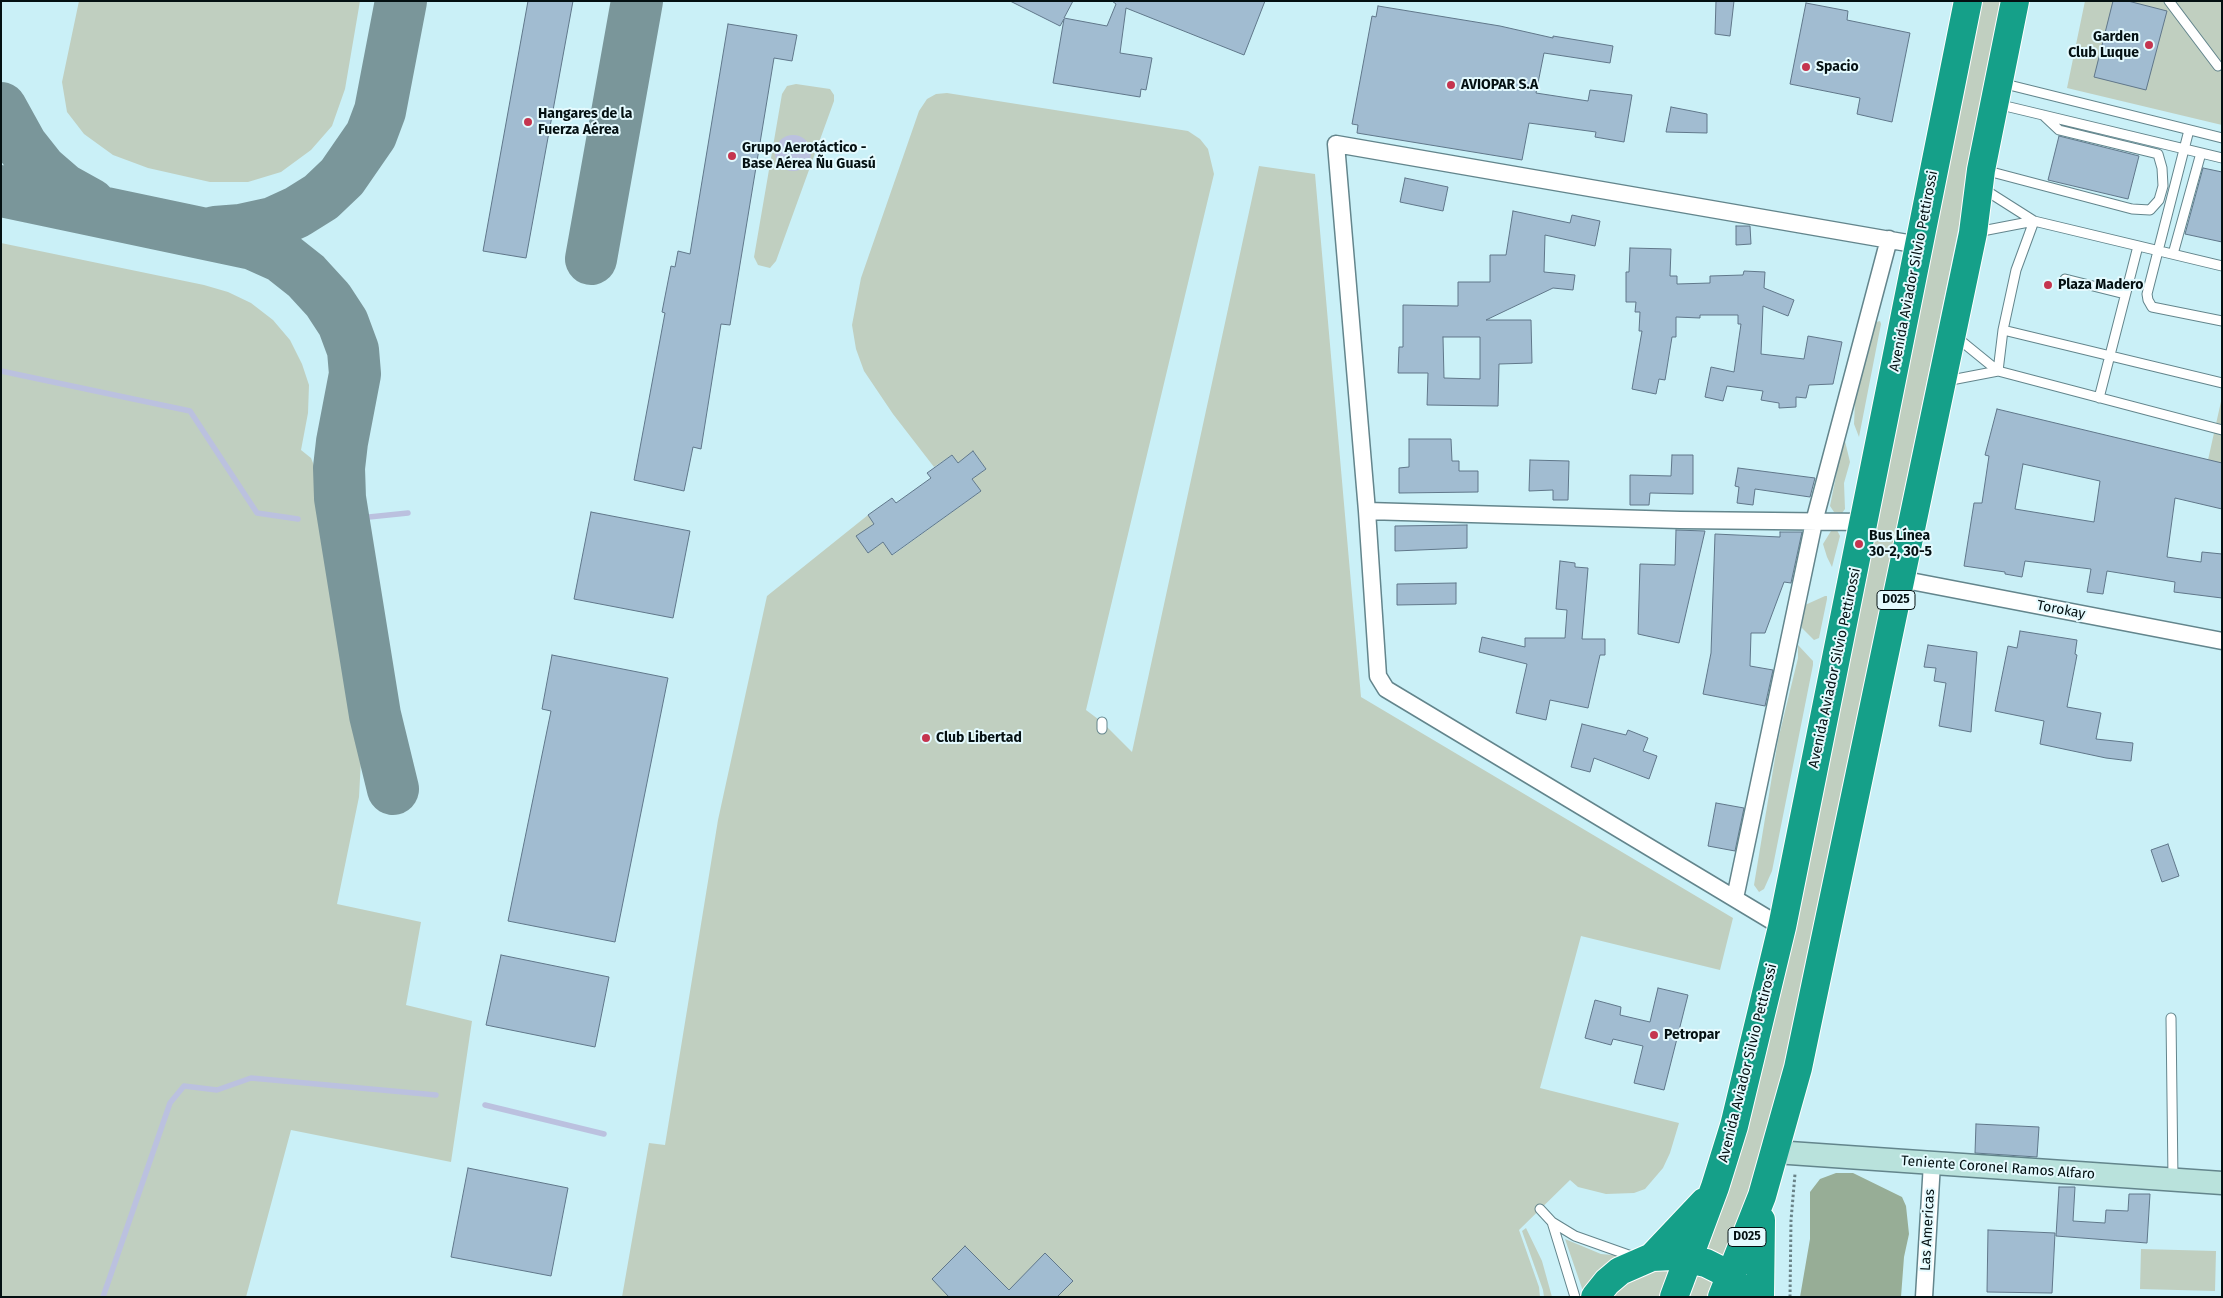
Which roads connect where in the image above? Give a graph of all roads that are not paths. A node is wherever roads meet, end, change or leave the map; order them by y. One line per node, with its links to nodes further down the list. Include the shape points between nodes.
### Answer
1 (1968, 1): 16 (highway, Avenida Aviador Silvio Pettirossi)
2 (2015, 1): 5 (highway, D025)
3 (2168, 1): 4 (lane)
4 (2218, 66)
5 (1996, 92): 6 (lane); 7 (lane); 12 (highway, D025)
6 (2043, 115): 9 (lane); 12 (lane, via 2059,130 2158,154 2163,186 2159,200 2150,210 2132,209)
7 (2189, 130): 8 (lane); 9 (lane)
8 (2222, 138)
9 (2185, 149): 10 (lane); 18 (lane)
10 (2201, 153): 11 (lane); 19 (lane)
11 (2222, 158)
12 (1980, 178): 13 (lane); 14 (highway, D025)
13 (2034, 221): 14 (lane); 17 (lane); 24 (lane, via 2016,270)
14 (1973, 233): 25 (highway, D025)
15 (1889, 240): 16 (street); 32 (street, via 1336,144); 33 (street)
16 (1919, 245): 34 (highway, Avenida Aviador Silvio Pettirossi)
17 (2138, 246): 18 (lane); 22 (lane)
18 (2159, 250): 19 (lane); 23 (lane, via 2147,294 2152,307)
19 (2173, 254): 20 (lane)
20 (2222, 266)
21 (2065, 279): 22 (lane)
22 (2125, 294): 26 (lane)
23 (2222, 321)
24 (2003, 330): 26 (lane); 27 (lane)
25 (1951, 332): 27 (lane); 28 (highway, D025)
26 (2110, 354): 29 (lane); 30 (lane)
27 (1998, 371): 28 (lane); 30 (lane)
28 (1942, 382): 35 (highway, D025)
29 (2222, 382)
30 (2099, 398): 31 (lane)
31 (2222, 430)
32 (1367, 511): 33 (street); 37 (street, via 1378,676 1386,689)
33 (1814, 522): 34 (street); 37 (street)
34 (1865, 522): 38 (highway, Avenida Aviador Silvio Pettirossi)
35 (1900, 579): 36 (street, Torokay); 40 (highway, D025, via 1798,1068)
36 (2222, 641)
37 (1735, 898): 38 (street)
38 (1782, 927): 44 (highway, Avenida Aviador Silvio Pettirossi, via 1748,1075)
39 (2170, 1018): 42 (lane)
40 (1786, 1153): 41 (street, Teniente Coronel Ramos Alfaro); 45 (highway, D025)
41 (1932, 1163): 42 (street, Teniente Coronel Ramos Alfaro); 55 (street, Las Americas)
42 (2173, 1180): 43 (street, Teniente Coronel Ramos Alfaro)
43 (2222, 1183)
44 (1715, 1187): 48 (highway, via 1686,1223); 49 (highway, Avenida Aviador Silvio Pettirossi)
45 (1762, 1196): 50 (highway, D025); 54 (highway)
46 (1540, 1209): 47 (lane)
47 (1552, 1222): 48 (lane, via 1600,1246); 51 (lane)
48 (1648, 1259): 49 (highway, via 1672,1256); 52 (highway, via 1620,1271)
49 (1690, 1259): 50 (highway, via 1706,1263); 53 (highway, Avenida Aviador Silvio Pettirossi)
50 (1733, 1291)
51 (1575, 1297)
52 (1595, 1297)
53 (1674, 1297)
54 (1760, 1297)
55 (1924, 1297)

